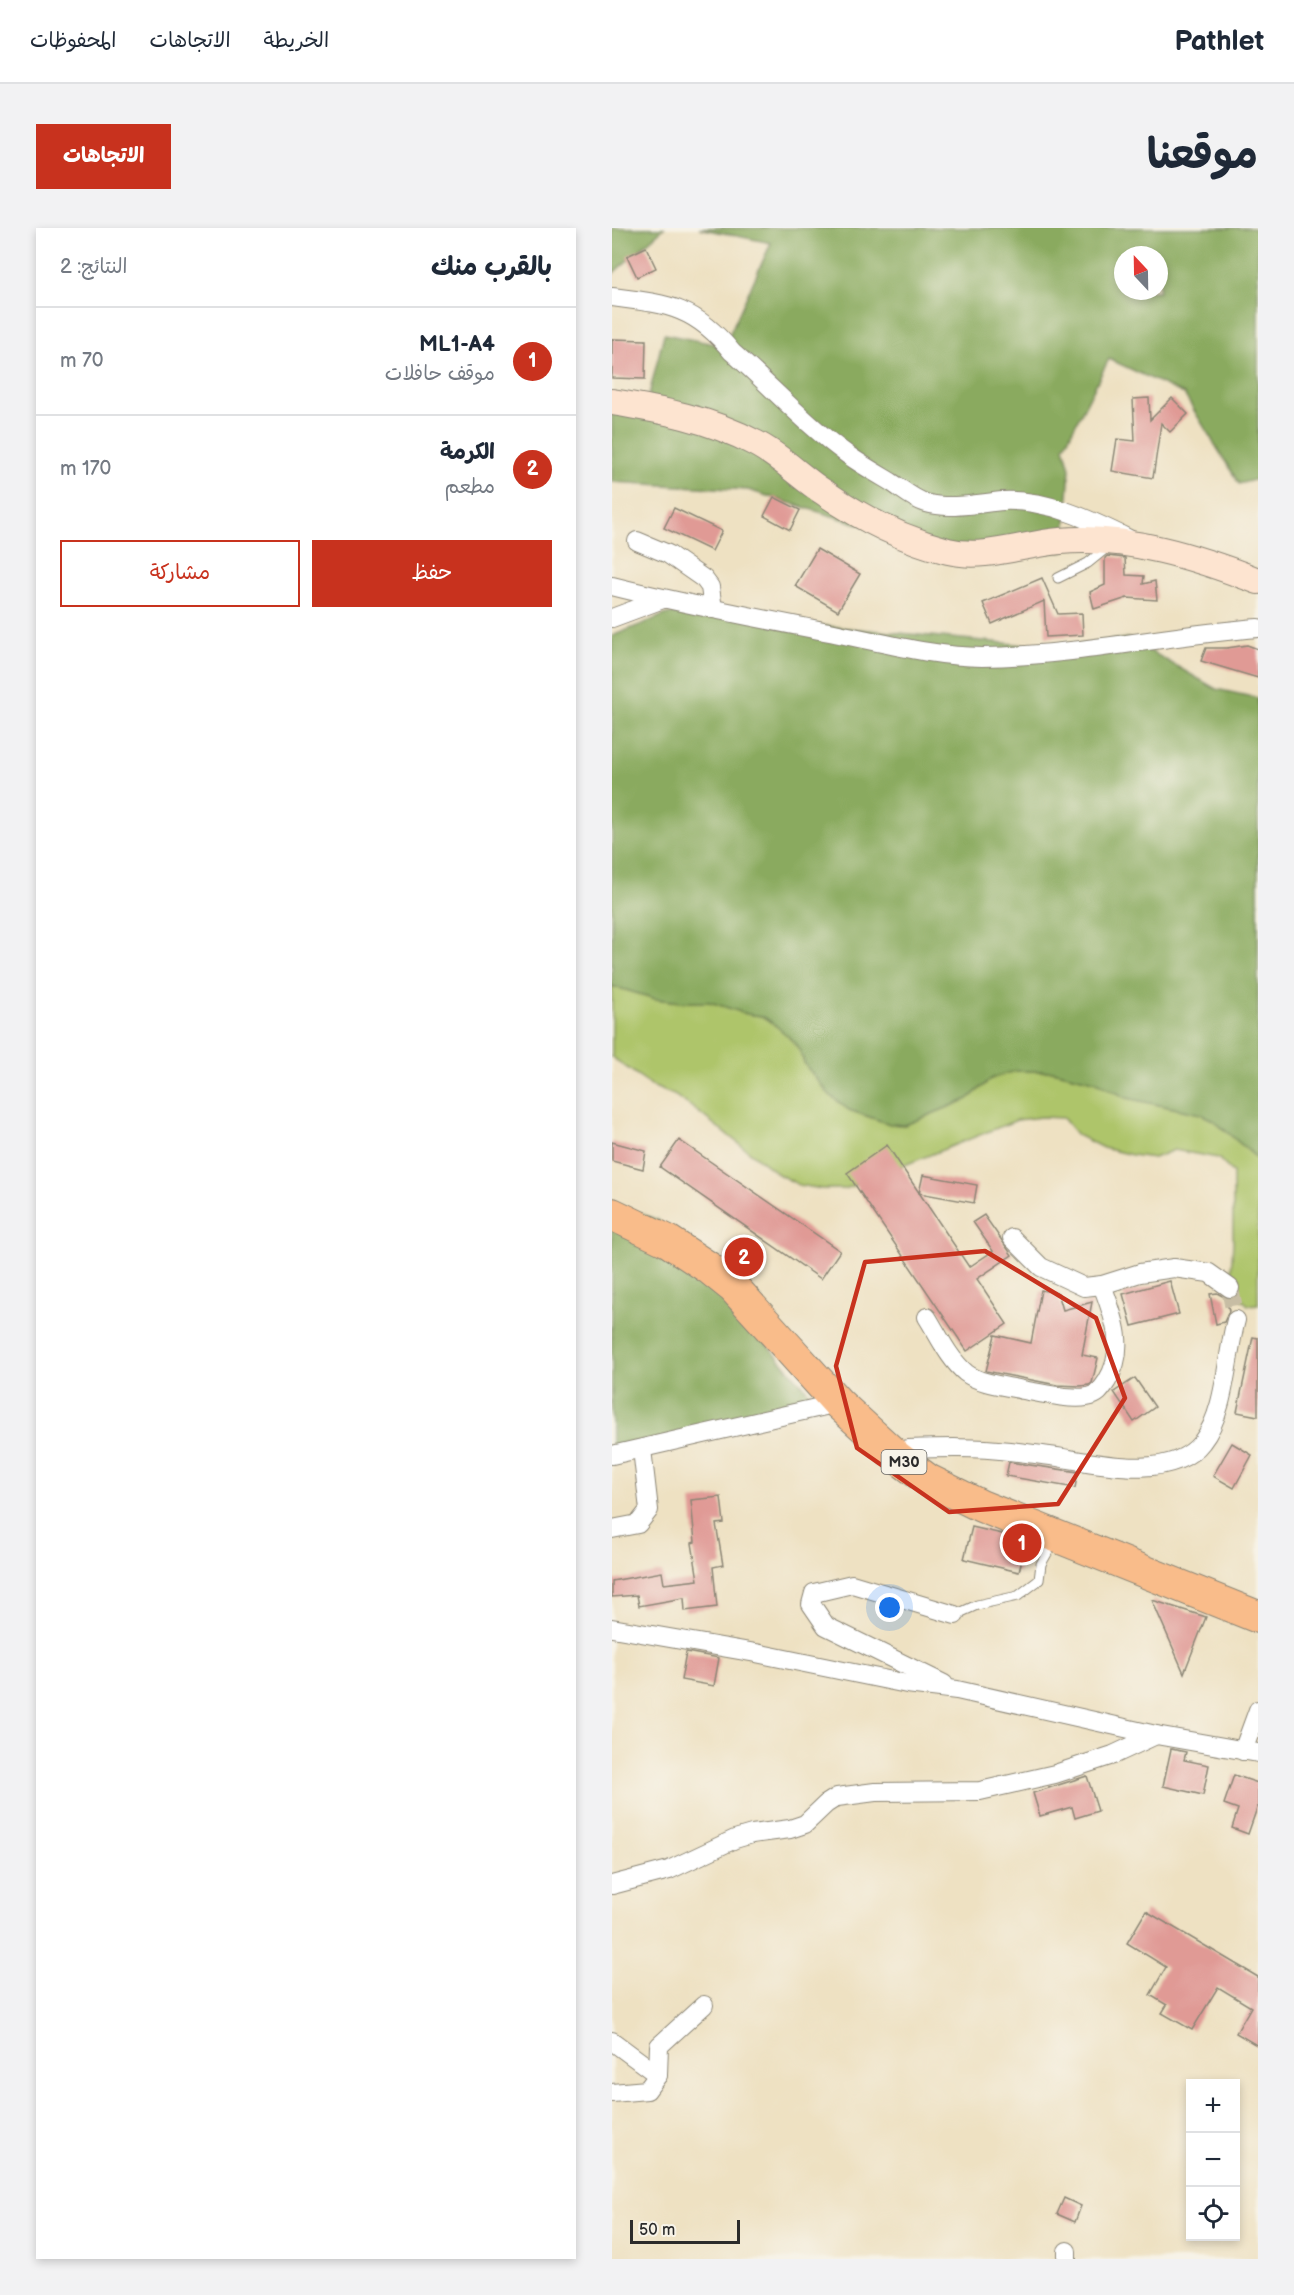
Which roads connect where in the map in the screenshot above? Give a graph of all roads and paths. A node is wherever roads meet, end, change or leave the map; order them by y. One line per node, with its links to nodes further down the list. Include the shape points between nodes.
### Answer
1 (612, 297): 5 (street, via 670,306 702,322 825,436 914,498 946,505 1034,503 1103,526)
2 (612, 402): 4 (main road, via 677,413 736,433 880,525 950,552 986,553 1058,541)
3 (637, 541): 10 (street, via 668,554 704,579 710,587)
4 (1114, 542): 5 (main road); 6 (lane, via 1088,563)
5 (1141, 546): 7 (main road, via 1210,562)
6 (1058, 578)
7 (1258, 581)
8 (612, 586): 9 (street)
9 (663, 599): 10 (street); 11 (street)
10 (713, 609): 12 (street, via 927,651 980,657 1102,648)
11 (612, 618)
12 (1258, 628)
13 (612, 1199): 22 (highway, M30, via 662,1219 712,1252 816,1363)
14 (612, 1214): 20 (highway, M30, via 668,1240 734,1288)
15 (1012, 1238): 16 (street, via 1041,1267 1063,1279 1084,1287)
16 (1102, 1285): 17 (street, via 1174,1268 1209,1273); 18 (street, via 1114,1316 1118,1356 1099,1393 1085,1397 1040,1393 969,1375 956,1364)
17 (1230, 1288)
18 (927, 1317)
19 (1236, 1320): 22 (street, via 1225,1383 1202,1443 1163,1465 1107,1466 1006,1451)
20 (838, 1403): 21 (street); 25 (highway, M30, via 928,1480)
21 (642, 1449): 23 (street); 24 (street, via 649,1510 638,1524)
22 (908, 1449): 26 (highway, M30, via 988,1492)
23 (612, 1455)
24 (612, 1528)
25 (1057, 1537): 27 (lane, via 1041,1564 1039,1580 1025,1591 976,1605); 28 (highway, M30)
26 (1258, 1600)
27 (955, 1616): 30 (street, via 852,1584 814,1593 811,1604 826,1626)
28 (1258, 1617)
29 (612, 1628): 30 (street)
30 (957, 1690): 32 (street)
31 (1258, 1710): 33 (street)
32 (1156, 1735): 33 (street); 34 (street, via 1113,1755 1055,1774 980,1791 874,1792 837,1797 804,1824 735,1839 669,1870)
33 (1251, 1752)
34 (612, 1885)
35 (704, 2005): 37 (street, via 659,2046)
36 (612, 2041): 37 (street)
37 (658, 2075): 38 (street, via 647,2090)
38 (612, 2093)

